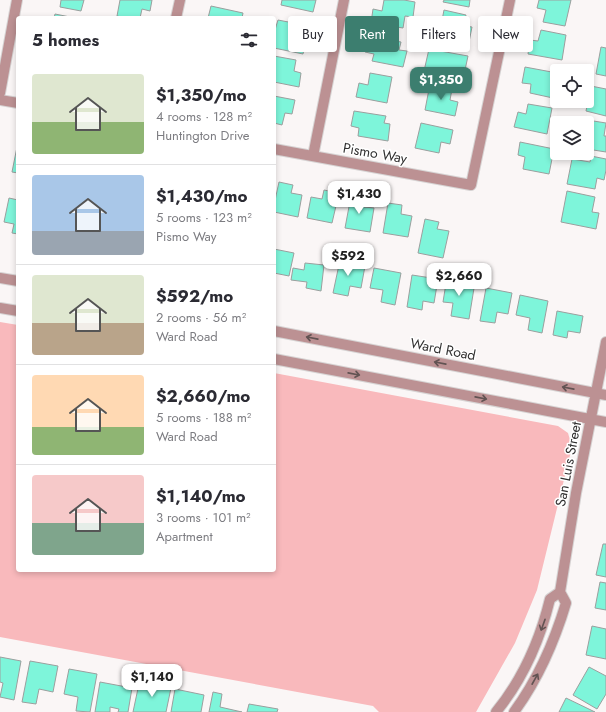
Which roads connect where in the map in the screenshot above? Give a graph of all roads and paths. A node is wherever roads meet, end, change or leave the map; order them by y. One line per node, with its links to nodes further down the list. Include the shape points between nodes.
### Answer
1 (17, 0): 6 (street)
2 (180, 0): 5 (street)
3 (344, 0): 10 (street)
4 (510, 0): 10 (street, Pismo Way, via 471,185)
5 (176, 16)
6 (0, 93)
7 (0, 100): 8 (street)
8 (16, 103)
9 (276, 149): 10 (street, Pismo Way)
10 (313, 156)
11 (0, 278): 12 (street)
12 (16, 281)
13 (0, 308): 14 (street)
14 (16, 311)
15 (276, 331): 18 (street, Ward Road, one-way to 15)
16 (606, 342): 18 (street, San Luis Street)
17 (276, 359): 19 (street, one-way to 19)
18 (601, 394): 19 (street, San Luis Street)
19 (591, 419): 20 (street); 21 (street, San Luis Street)
20 (606, 422)
21 (560, 592): 22 (street, one-way to 22, via 550,599 535,647 511,693); 23 (street, San Luis Street, one-way to 21, via 534,682 549,652 566,603)
22 (496, 712)
23 (514, 712)

